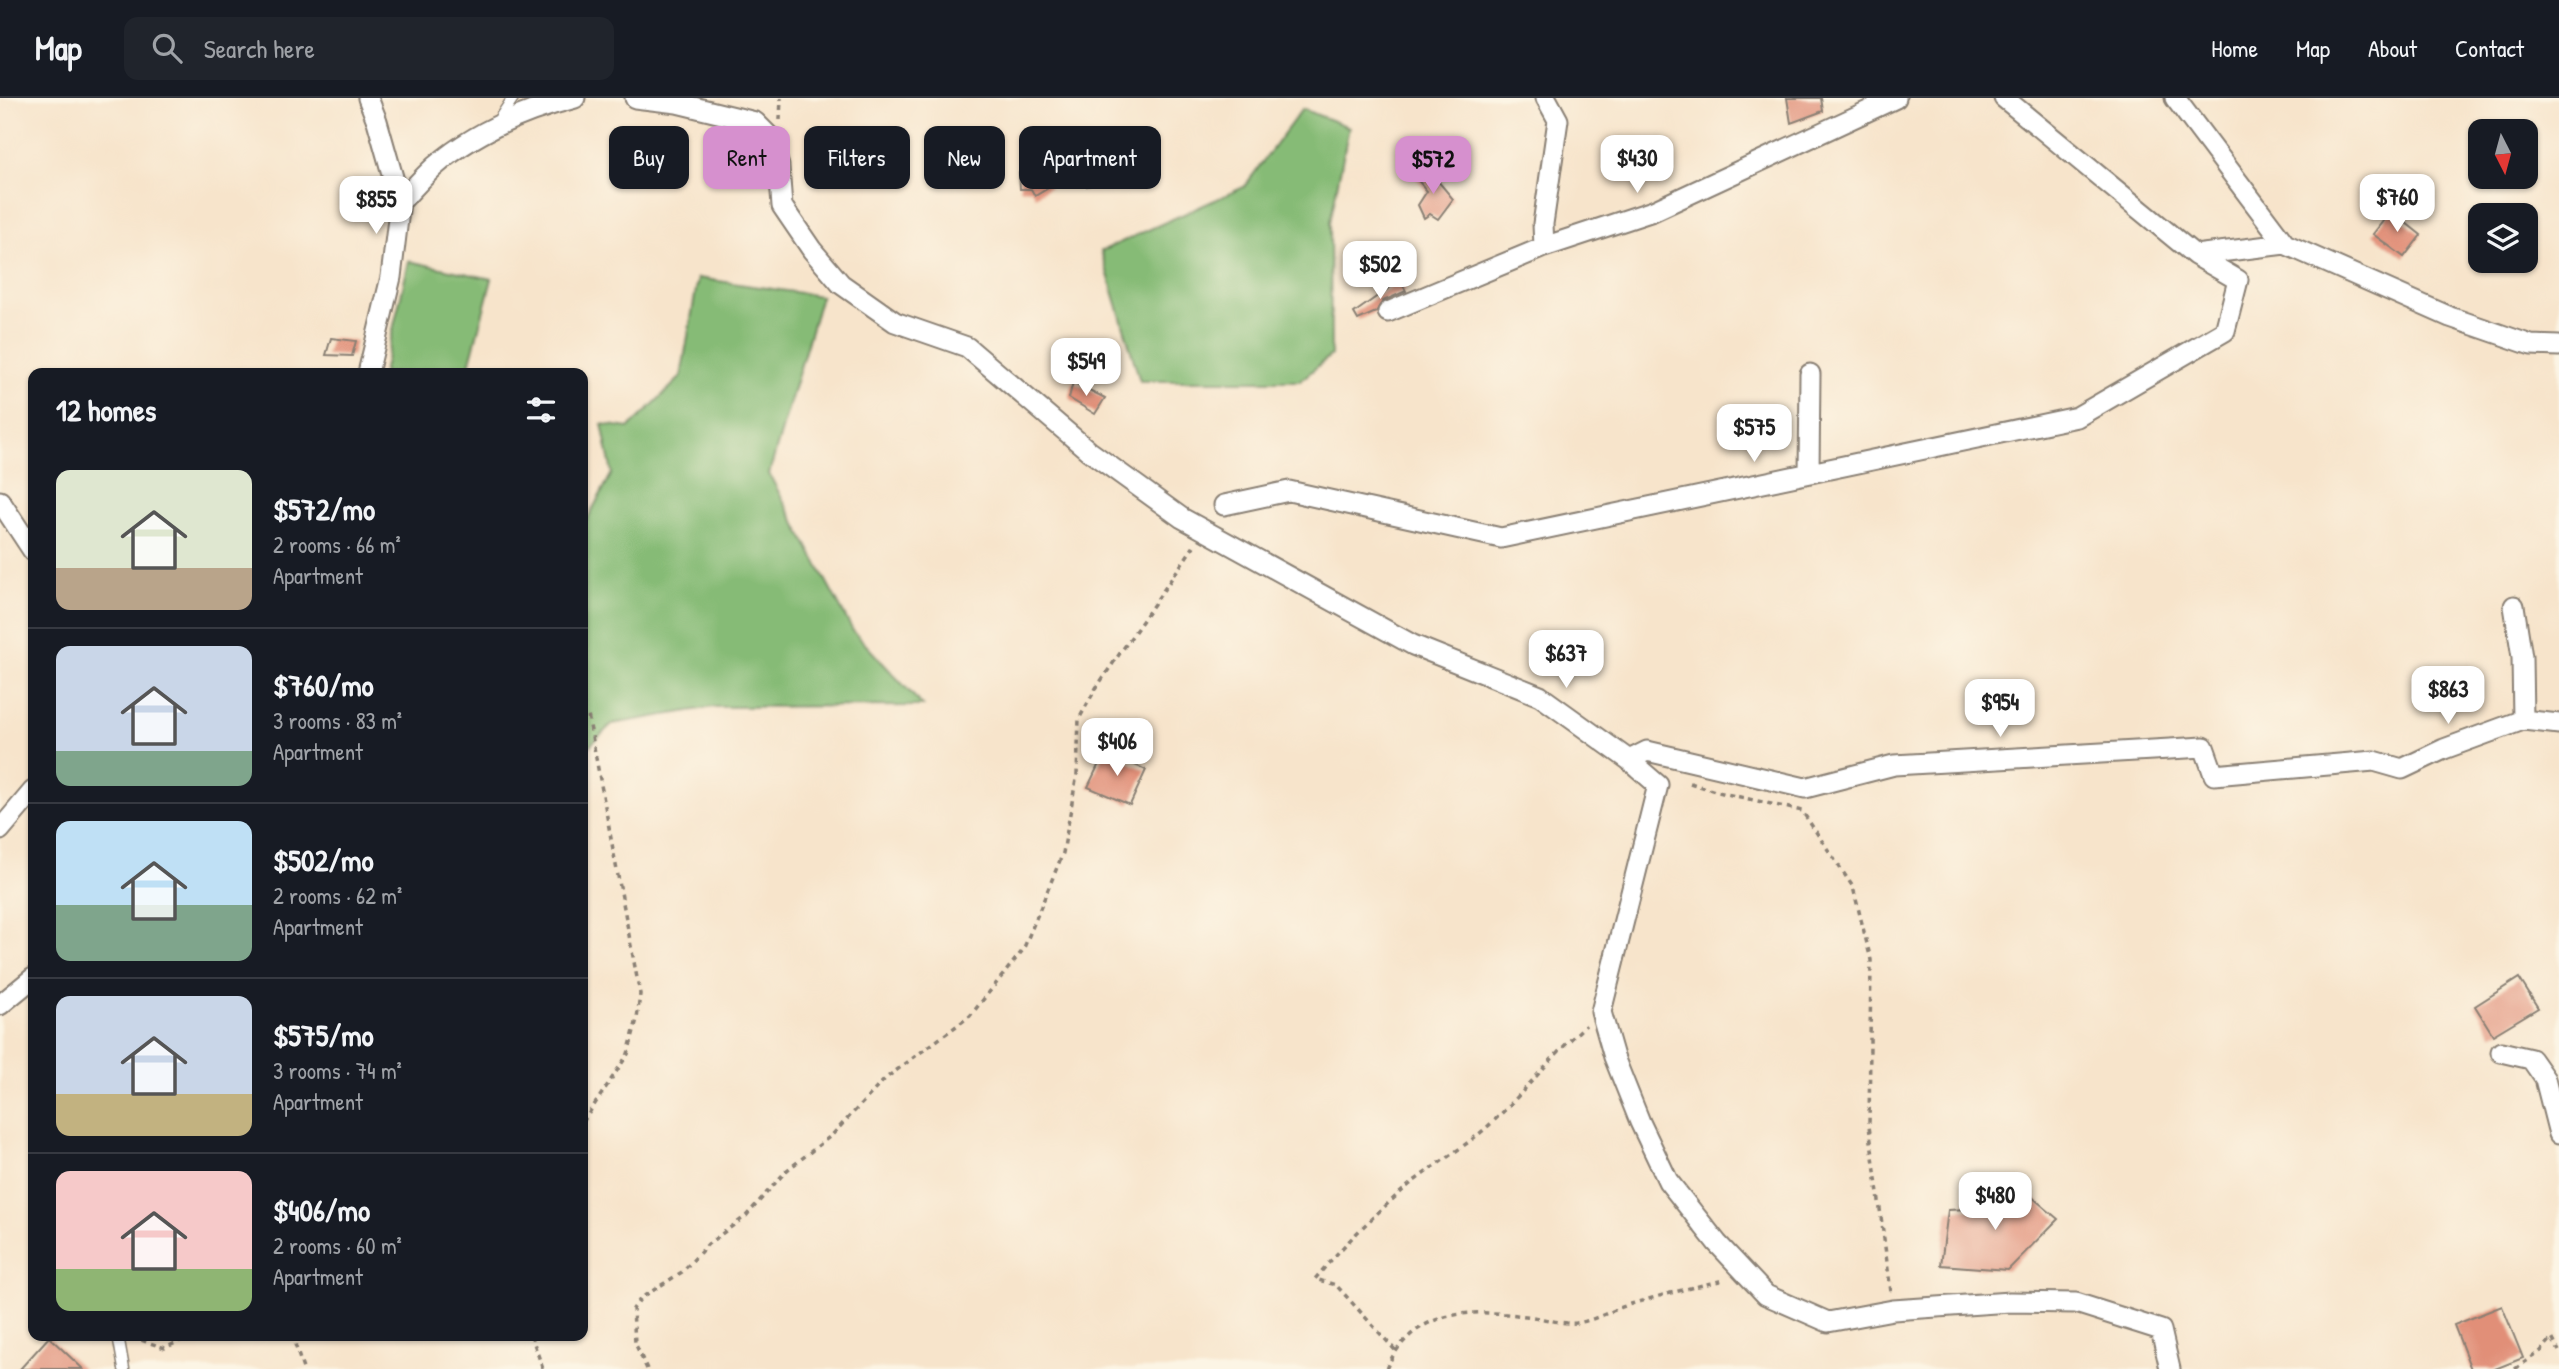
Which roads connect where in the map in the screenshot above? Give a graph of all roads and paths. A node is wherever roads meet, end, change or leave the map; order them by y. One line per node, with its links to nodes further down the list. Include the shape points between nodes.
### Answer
1 (368, 98): 11 (street)
2 (513, 98): 10 (lane)
3 (575, 98): 10 (street, via 540,107)
4 (635, 98): 9 (street)
5 (1546, 98): 13 (street, via 1558,120 1543,224)
6 (1896, 98): 13 (street, via 1653,211)
7 (2004, 98): 14 (street)
8 (2175, 98): 12 (street)
9 (661, 99): 22 (street, via 755,122 770,137 779,166 782,206 841,284 895,322 967,347 1089,451)
10 (493, 128): 11 (street, via 434,167)
11 (400, 202): 17 (street, via 391,277)
12 (2286, 244): 14 (street); 16 (street, via 2451,317 2531,345)
13 (1544, 247): 15 (street)
14 (2195, 255): 19 (street, via 2238,280 2225,331 2077,417)
15 (1388, 312)
16 (2559, 346)
17 (369, 368)
18 (1810, 374): 19 (street)
19 (1809, 473): 21 (street, via 1501,538 1289,491)
20 (0, 501): 23 (street)
21 (1224, 505)
22 (1205, 530): 28 (street, via 1413,645 1540,696); 50 (path, via 1079,719 1077,774 1063,853 1023,950 970,1016 886,1078 832,1135 786,1171 746,1216 708,1244 682,1272 641,1298 634,1309 635,1342)
23 (28, 543)
24 (2514, 606): 26 (street, via 2522,657)
25 (588, 715): 36 (path, via 640,994 628,1054)
26 (2523, 720): 27 (street); 29 (street, via 2402,769 2374,761 2214,775 2204,747 1894,765 1805,788)
27 (2559, 724)
28 (1629, 760): 29 (street, via 1647,751); 34 (street, via 1658,785)
29 (1693, 761): 39 (path, via 1689,782 1802,811 1853,887 1871,960 1869,1126)
30 (28, 797): 31 (street)
31 (0, 830)
32 (28, 982): 33 (street)
33 (0, 1005)
34 (1601, 1013): 38 (street, via 1624,1083 1668,1181); 45 (path, via 1485,1128 1403,1191 1315,1279 1336,1285)
35 (2501, 1052): 37 (street, via 2530,1059 2538,1069 2545,1079)
36 (588, 1114)
37 (2559, 1134)
38 (1747, 1275): 39 (street, via 1766,1295 1828,1322); 45 (path, via 1630,1304 1576,1323 1512,1314 1449,1314 1425,1324)
39 (1893, 1310): 52 (street, via 2010,1302 2076,1303 2161,1330)
40 (119, 1341): 47 (lane)
41 (145, 1341): 42 (path, via 165,1348)
42 (180, 1341)
43 (294, 1341): 48 (path)
44 (533, 1341): 49 (path)
45 (1395, 1350): 51 (path)
46 (2559, 1351): 53 (path, via 2553,1338)
47 (124, 1369)
48 (303, 1369)
49 (543, 1369)
50 (647, 1369)
51 (1386, 1369)
52 (2170, 1369)
53 (2515, 1369)

